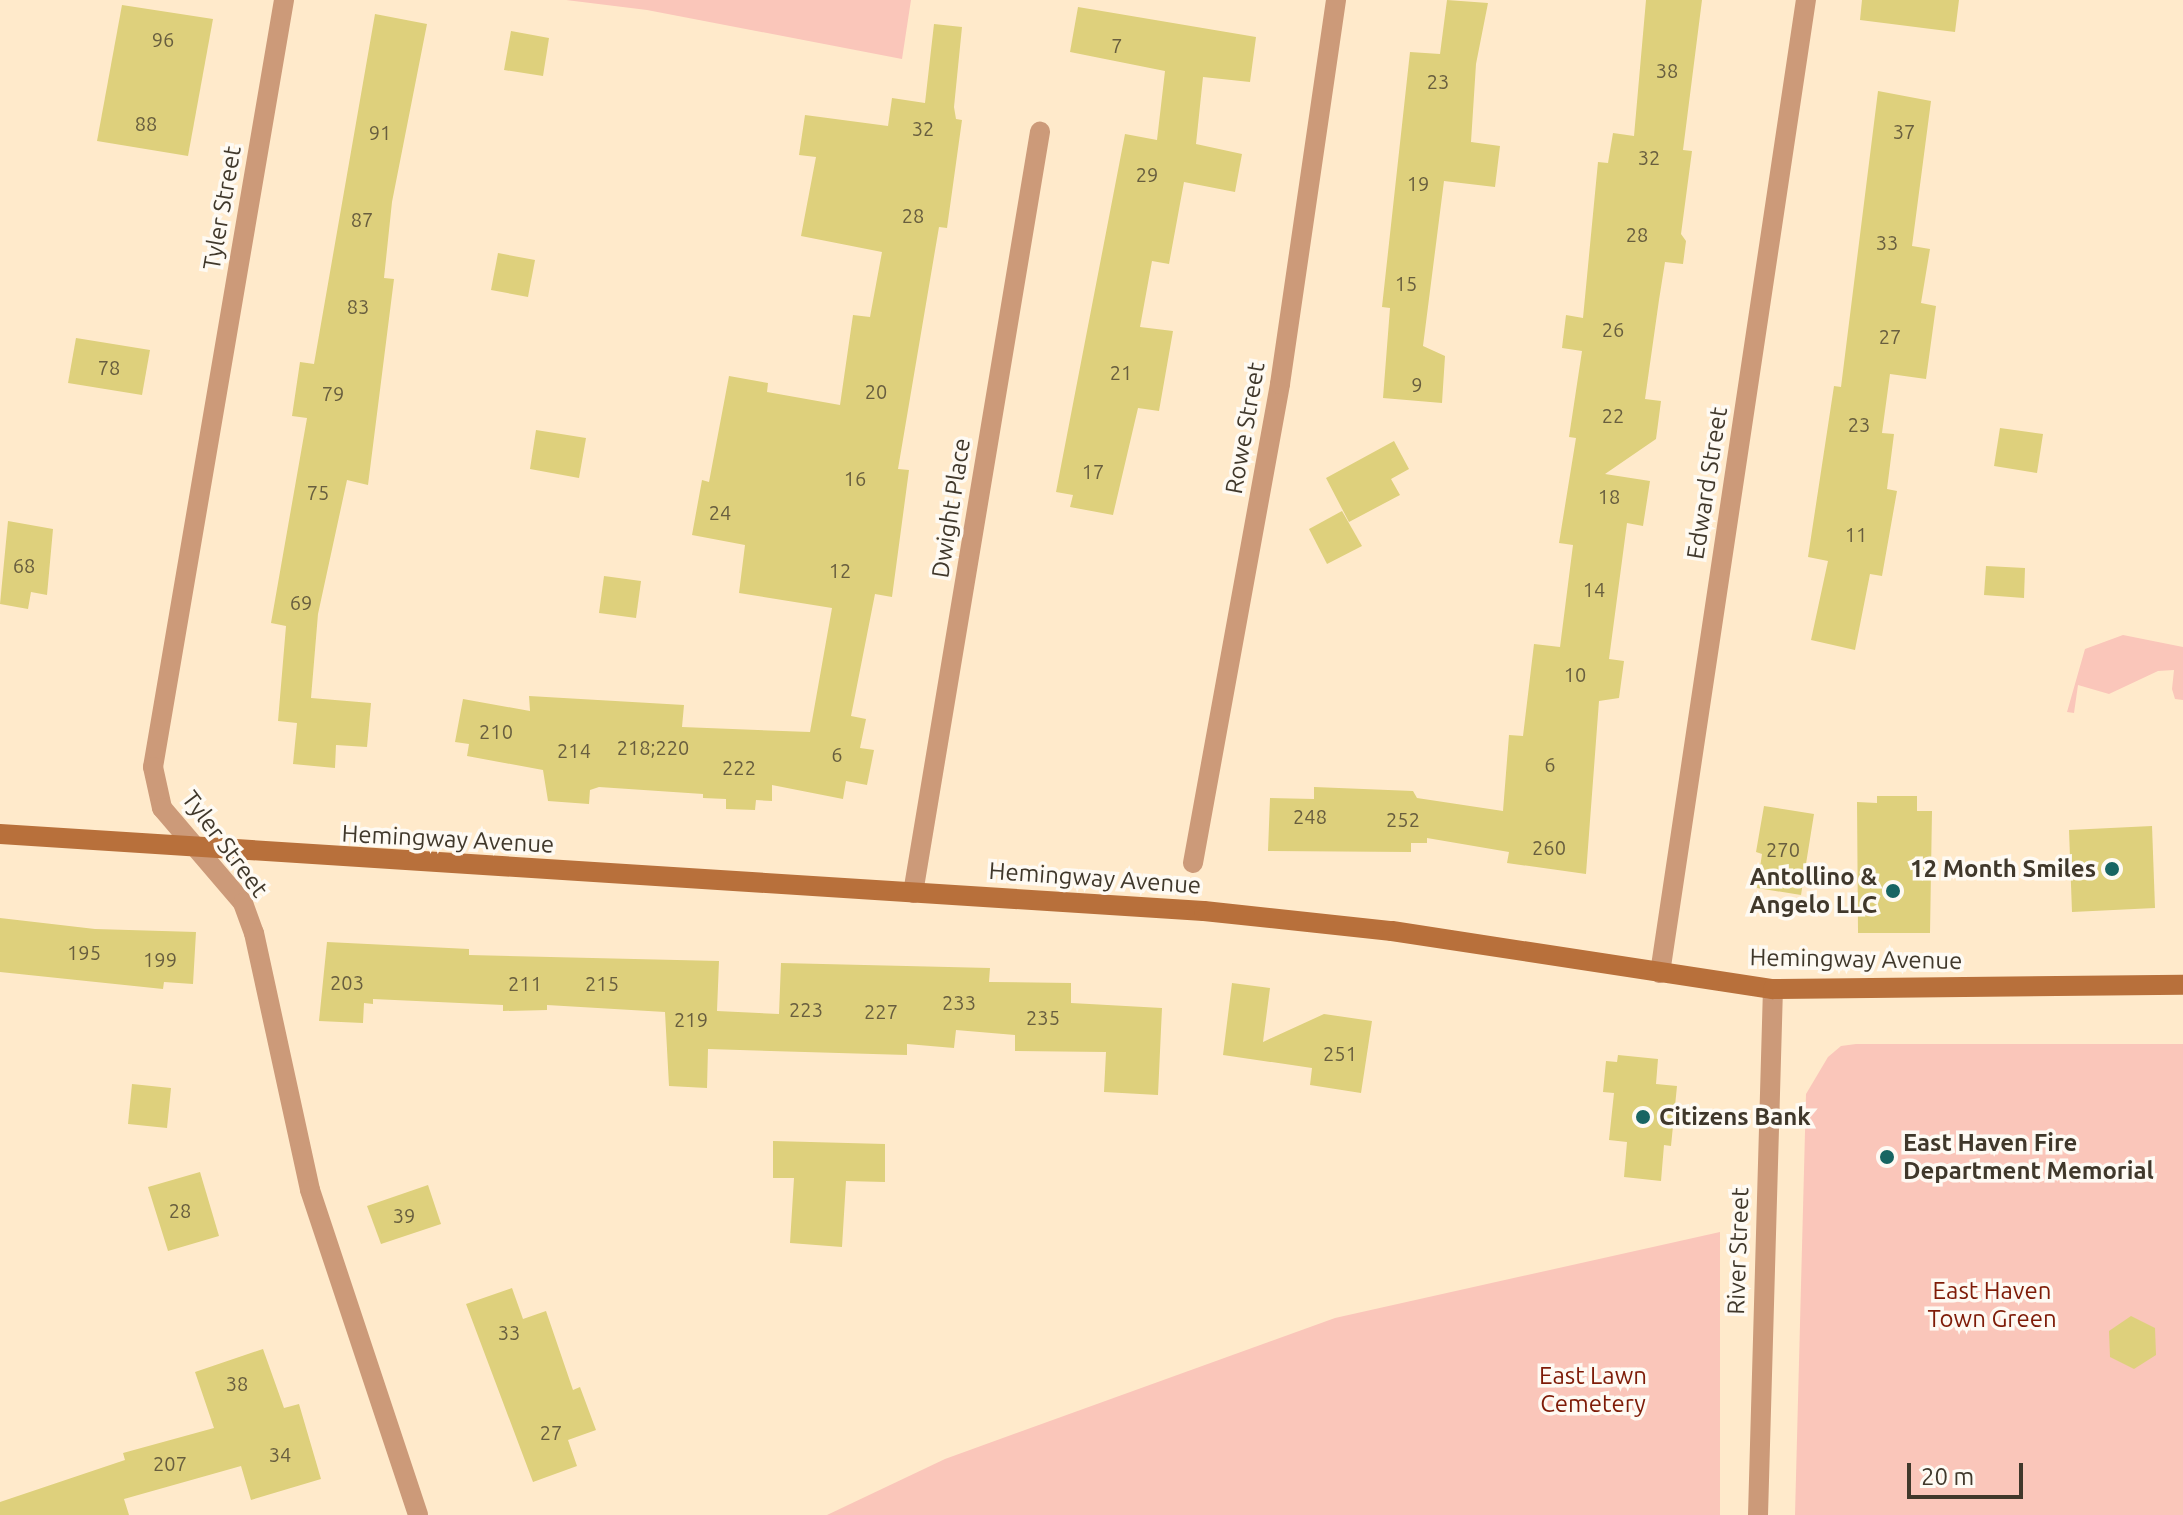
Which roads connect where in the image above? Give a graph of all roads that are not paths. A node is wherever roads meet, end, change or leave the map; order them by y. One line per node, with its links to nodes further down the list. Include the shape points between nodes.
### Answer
1 (284, 0): 6 (street, Tyler Street, via 153,767 162,808)
2 (1336, 0): 7 (street, Rowe Street, via 1280,384)
3 (1806, 0): 9 (street, Edward Street)
4 (1040, 132): 8 (street, Dwight Place)
5 (0, 834): 6 (main road, Hemingway Avenue)
6 (196, 850): 8 (main road, Hemingway Avenue); 12 (street, Tyler Street, via 243,903 254,933 310,1190)
7 (1193, 863)
8 (913, 893): 9 (main road, Hemingway Avenue, via 1204,911 1377,929)
9 (1660, 973): 11 (main road, Hemingway Avenue)
10 (2183, 985): 11 (main road, Hemingway Avenue)
11 (1773, 989): 13 (street, River Street)
12 (418, 1515)
13 (1758, 1515)

